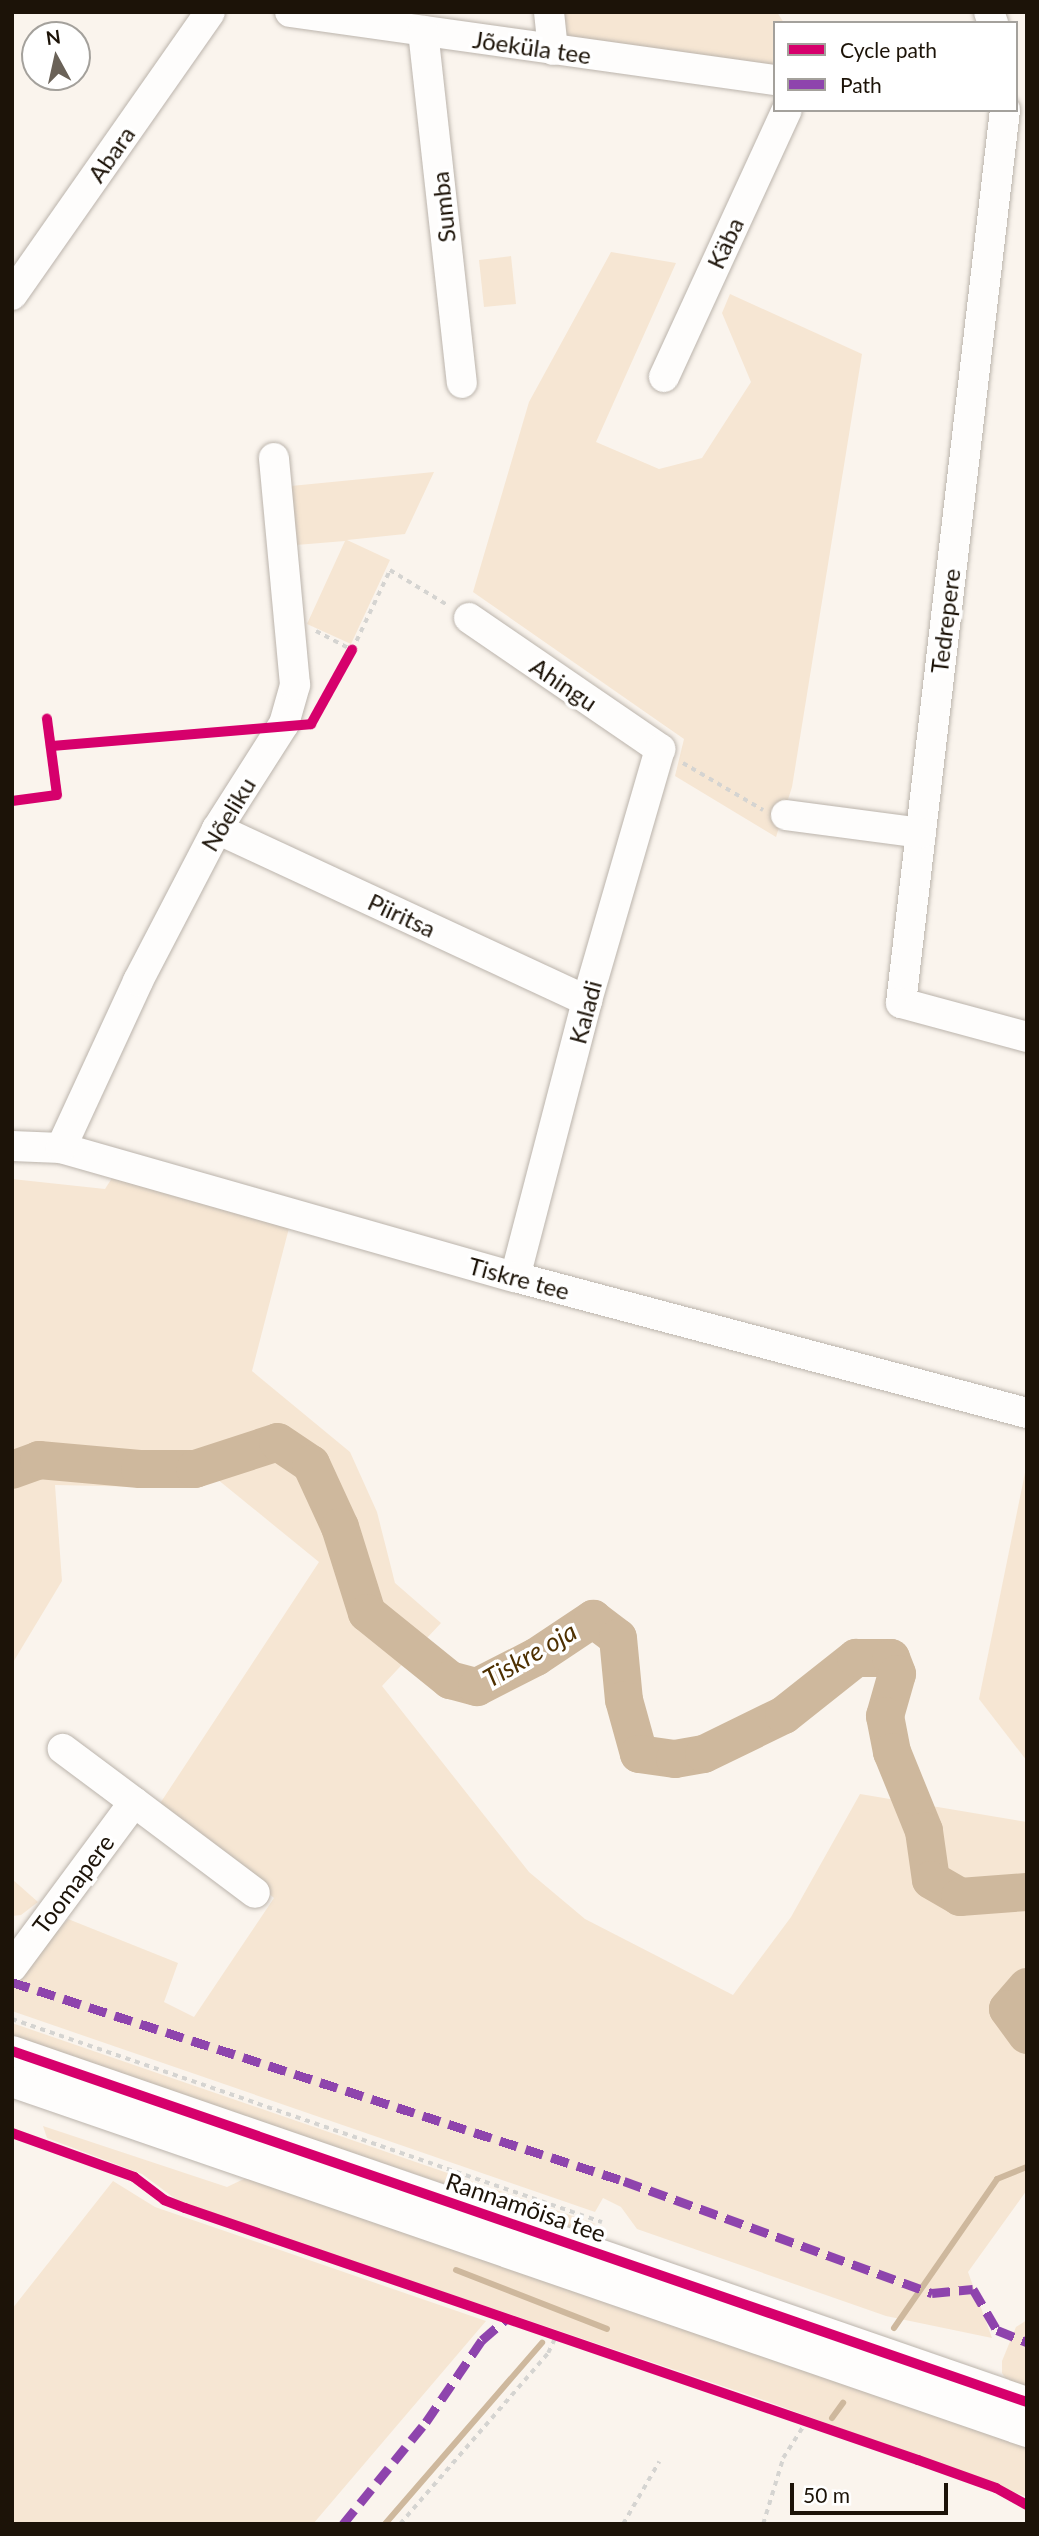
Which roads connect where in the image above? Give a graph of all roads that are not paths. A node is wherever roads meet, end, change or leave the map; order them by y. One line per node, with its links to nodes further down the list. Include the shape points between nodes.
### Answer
1 (209, 12): 9 (street, Abara)
2 (290, 12): 4 (street, Jõeküla tee)
3 (549, 12): 5 (street)
4 (423, 31): 5 (street, Jõeküla tee); 11 (street, Sumba)
5 (553, 50): 6 (street, Jõeküla tee)
6 (773, 80)
7 (786, 112): 10 (street, Käba)
8 (1004, 112): 17 (street, Tedrepere)
9 (12, 295)
10 (664, 377)
11 (463, 383)
12 (274, 458): 16 (street, Nõeliku, via 295,685 284,724)
13 (469, 618): 14 (street, Ahingu)
14 (660, 749): 18 (street, Kaladi)
15 (786, 815): 17 (street)
16 (217, 829): 18 (street, Piiritsa); 21 (street, Nõeliku, via 138,981)
17 (921, 833): 19 (street, Tedrepere, via 901,1003)
18 (587, 1001): 22 (street, Kaladi)
19 (1027, 1037)
20 (12, 1146): 21 (street, Tiskre tee)
21 (61, 1148): 22 (street, Tiskre tee)
22 (515, 1277): 23 (street, Tiskre tee)
23 (1026, 1404)
24 (63, 1749): 25 (street)
25 (134, 1802): 26 (street); 27 (street, Toomapere)
26 (255, 1894)
27 (12, 1967)
28 (12, 2051): 30 (street, Rannamõisa tee)
29 (12, 2082): 31 (street, Rannamõisa tee)
30 (1027, 2402)
31 (1027, 2432)

